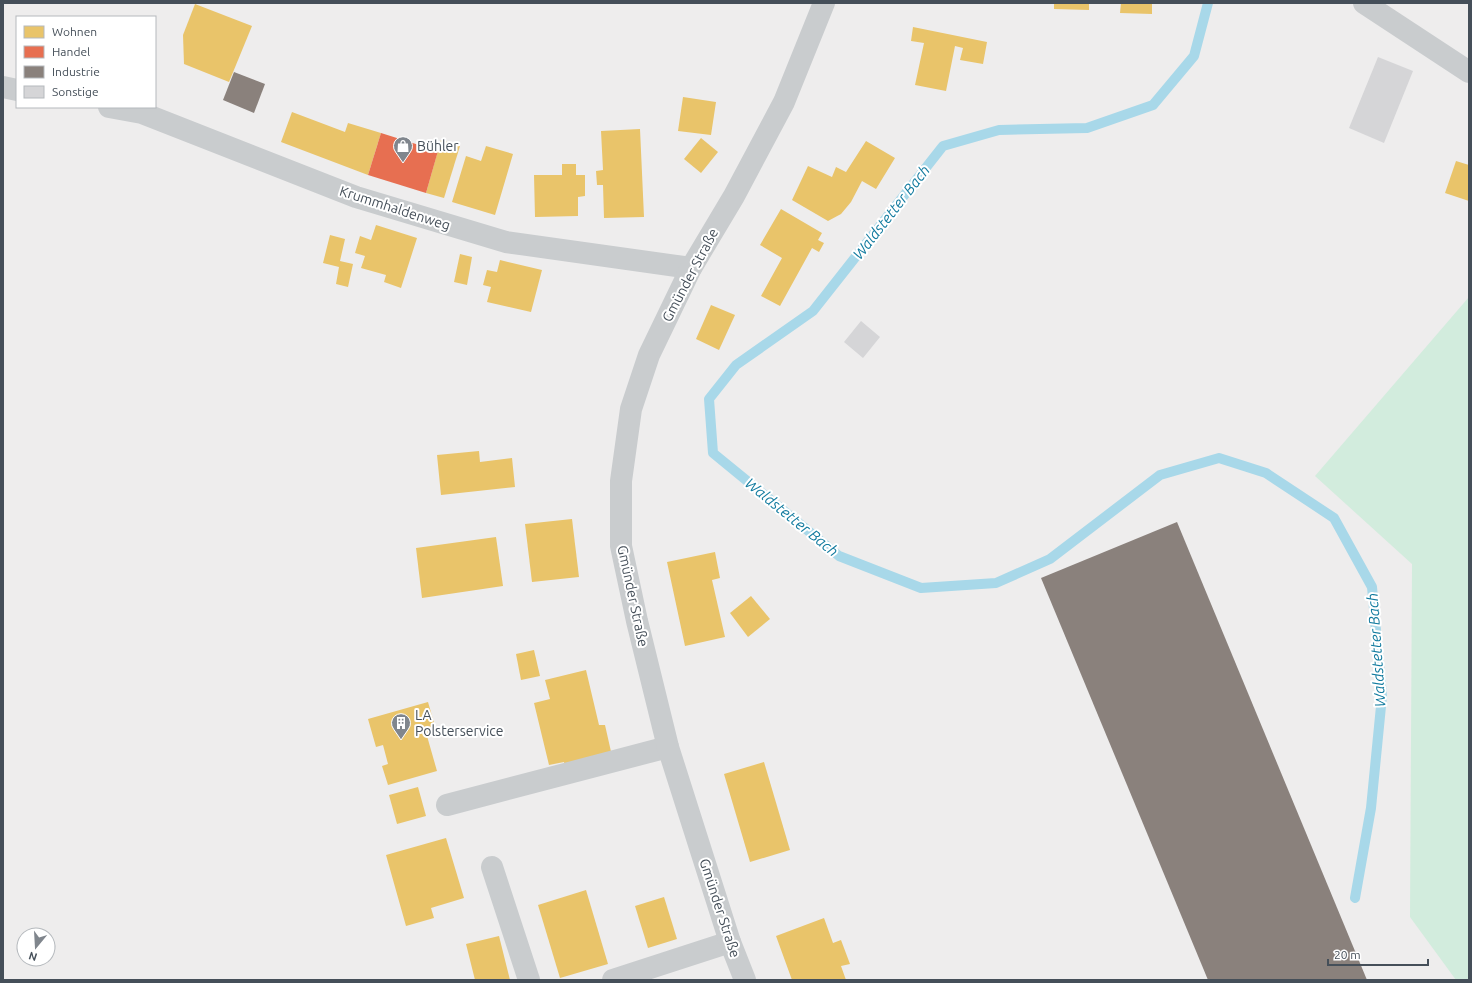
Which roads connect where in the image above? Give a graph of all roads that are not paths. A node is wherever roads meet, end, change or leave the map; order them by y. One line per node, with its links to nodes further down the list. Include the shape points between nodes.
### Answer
1 (824, 3): 7 (street, Gmünder Straße, via 784,102 734,196)
2 (1364, 3): 3 (street)
3 (1469, 72)
4 (3, 87): 5 (street)
5 (16, 90)
6 (114, 108): 7 (street, Krummhaldenweg, via 142,113 356,197 506,242)
7 (691, 268): 8 (street, Gmünder Straße, via 649,356 631,409 621,481 621,546)
8 (668, 747): 9 (street); 11 (street, Gmünder Straße)
9 (447, 805)
10 (492, 867): 12 (street)
11 (730, 942): 13 (street); 14 (street, Gmünder Straße)
12 (529, 980)
13 (613, 980)
14 (745, 980)

